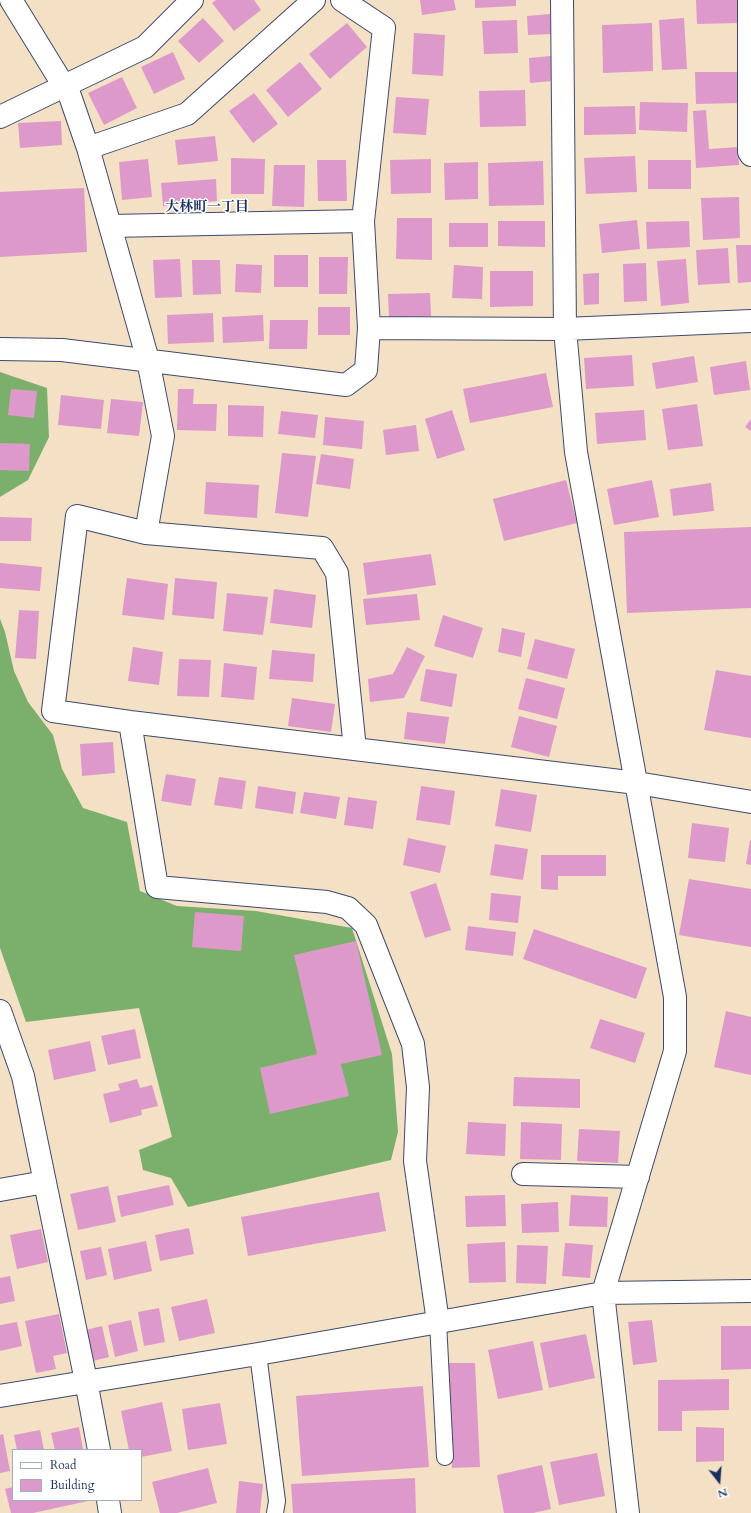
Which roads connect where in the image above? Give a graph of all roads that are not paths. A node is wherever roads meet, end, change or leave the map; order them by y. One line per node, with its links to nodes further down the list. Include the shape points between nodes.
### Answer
1 (11, 0): 7 (street)
2 (192, 0): 7 (street, via 146,47)
3 (314, 0): 9 (street, via 187,114)
4 (342, 0): 11 (street, via 384,28)
5 (562, 0): 15 (street)
6 (749, 0): 10 (street)
7 (64, 86): 8 (street); 9 (street)
8 (0, 117)
9 (88, 148): 12 (street)
10 (751, 155)
11 (363, 221): 12 (street); 14 (street)
12 (110, 226): 17 (street)
13 (751, 321): 15 (street)
14 (370, 328): 15 (street); 17 (street, via 366,370 346,385)
15 (565, 329): 21 (street, via 576,452)
16 (0, 349): 17 (street, via 62,350)
17 (148, 360): 18 (street, via 163,436)
18 (146, 533): 19 (street, via 77,516 53,711); 20 (street, via 322,548 337,573)
19 (130, 722): 20 (street); 30 (street, via 157,887 327,902 348,908 366,926 413,1044 418,1087 415,1161)
20 (355, 749): 21 (street)
21 (637, 783): 22 (street); 25 (street, via 675,997 675,1051)
22 (751, 802)
23 (2, 1022): 26 (street, via 23,1076)
24 (523, 1174): 25 (street)
25 (638, 1177): 29 (street)
26 (45, 1182): 27 (street); 32 (street)
27 (0, 1190)
28 (751, 1292): 29 (street)
29 (603, 1293): 30 (street); 39 (street)
30 (438, 1322): 31 (street); 35 (lane)
31 (258, 1354): 32 (street); 38 (lane, via 277,1501)
32 (86, 1381): 33 (street); 34 (street)
33 (0, 1396)
34 (98, 1449)
35 (445, 1457)
36 (108, 1501): 37 (street)
37 (110, 1513)
38 (275, 1513)
39 (628, 1513)

